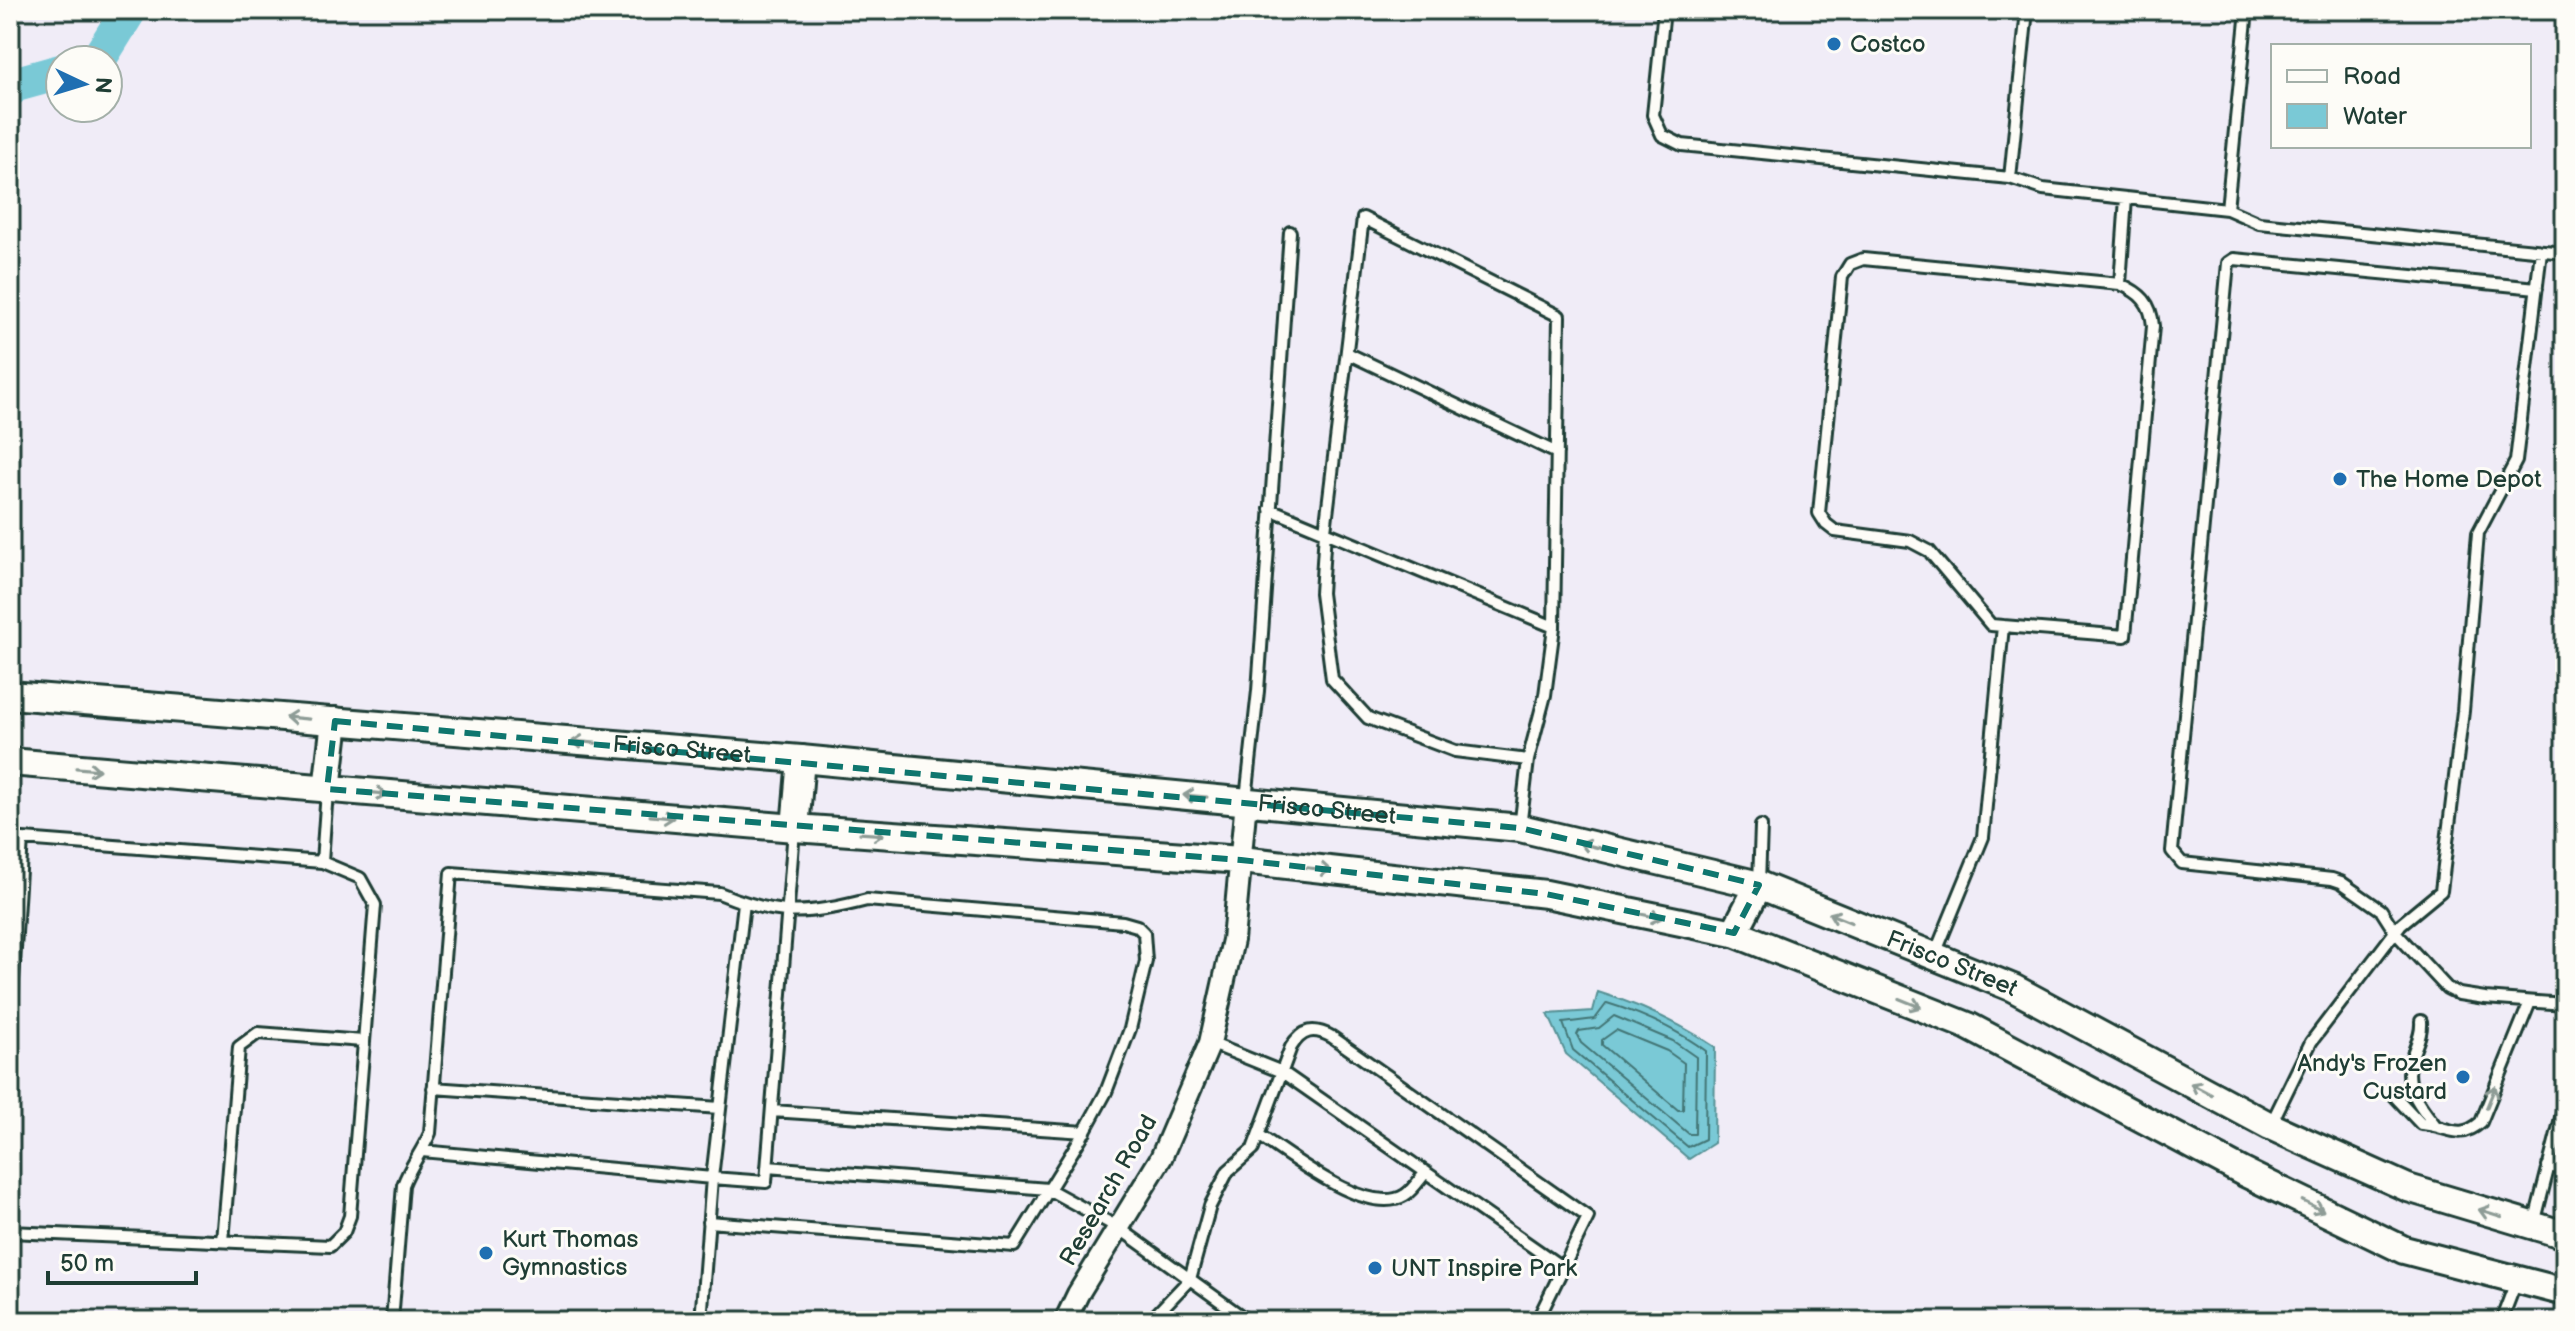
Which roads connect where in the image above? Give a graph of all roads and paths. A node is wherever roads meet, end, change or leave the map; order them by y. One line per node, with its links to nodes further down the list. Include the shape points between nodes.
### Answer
1 (1664, 10): 4 (lane, via 1653,115 1662,135 1682,145)
2 (2027, 10): 4 (lane)
3 (2247, 10): 6 (lane)
4 (2010, 178): 5 (lane, via 2043,189)
5 (2126, 198): 6 (lane); 10 (lane)
6 (2227, 209): 8 (lane, via 2259,223)
7 (1290, 232): 14 (lane)
8 (2541, 251): 9 (lane); 11 (lane)
9 (2565, 253)
10 (2120, 284): 16 (lane, via 2145,300 2153,326 2125,636); 16 (lane, via 1863,259 1850,264 1842,277 1819,513 1835,531 1910,541 1929,551 1991,625)
11 (2537, 288): 34 (lane, via 2516,461 2478,533 2443,883 2441,891); 34 (lane, via 2234,259 2228,263 2172,851 2182,863 2341,882 2381,910)
12 (1347, 353): 13 (lane); 13 (lane, via 1363,218 1559,316); 15 (lane)
13 (1557, 453): 17 (lane)
14 (1270, 509): 15 (lane); 24 (lane)
15 (1325, 531): 17 (lane); 21 (lane, via 1321,593 1332,679 1368,718 1455,751)
16 (2003, 626): 36 (lane, via 1983,837)
17 (1554, 627): 21 (lane, via 1545,695)
18 (10, 695): 19 (street, Frisco Street, one-way to 18)
19 (335, 721): 20 (street, Frisco Street, one-way to 19); 23 (street)
20 (801, 759): 24 (street, Frisco Street, one-way to 20); 26 (street)
21 (1528, 760): 27 (lane)
22 (10, 762): 23 (street, one-way to 23)
23 (327, 789): 26 (street, one-way to 26); 30 (lane)
24 (1246, 801): 27 (street, Frisco Street); 29 (street, Research Road)
25 (1761, 826): 31 (lane)
26 (795, 828): 29 (street, one-way to 29); 33 (lane)
27 (1520, 828): 31 (street, Frisco Street, one-way to 27)
28 (16, 839): 30 (lane); 40 (lane)
29 (1241, 860): 35 (street, one-way to 35, via 1546,894); 42 (street, Research Road, via 1233,940)
30 (322, 862): 41 (lane, via 360,878 375,905)
31 (1759, 885): 35 (street); 36 (street, Frisco Street, one-way to 31)
32 (744, 903): 33 (lane); 44 (lane, via 719,893 451,873); 47 (lane)
33 (788, 912): 48 (lane); 51 (lane, via 827,912 867,900 1137,926 1144,933 1146,961 1130,1029)
34 (2395, 932): 37 (lane, via 2447,988); 50 (lane, via 2311,1042)
35 (1734, 933): 68 (street, one-way to 68, via 1968,1026 2243,1172 2404,1250)
36 (1934, 956): 50 (street, Frisco Street, one-way to 36, via 2013,988)
37 (2530, 1002): 38 (lane); 49 (lane, one-way to 37, via 2455,1133 2470,1131 2481,1122)
38 (2565, 1004)
39 (2421, 1021): 49 (lane, via 2422,1034 2409,1064 2410,1087)
40 (10, 1027)
41 (363, 1041): 65 (lane, via 350,1216 344,1232 330,1246); 65 (lane, via 258,1033 239,1047)
42 (1210, 1043): 43 (lane); 62 (street, Research Road, via 1161,1158)
43 (1282, 1072): 52 (lane); 57 (lane); 66 (lane, via 1297,1038 1309,1029 1332,1037 1588,1217)
44 (433, 1088): 47 (lane); 53 (lane, via 430,1133)
45 (2390, 1091): 49 (lane, via 2421,1124)
46 (2565, 1102): 54 (lane)
47 (720, 1108): 58 (lane)
48 (772, 1111): 51 (lane); 55 (lane)
49 (2435, 1125)
50 (2270, 1126): 61 (street, Frisco Street, one-way to 50, via 2408,1188)
51 (1085, 1132): 59 (lane)
52 (1260, 1136): 57 (lane, via 1351,1193 1376,1200 1405,1195); 67 (lane, via 1221,1181)
53 (422, 1151): 58 (lane); 70 (lane, via 403,1185)
54 (2548, 1166): 56 (lane); 61 (lane)
55 (767, 1167): 58 (lane, via 766,1182); 59 (lane)
56 (2565, 1169)
57 (1426, 1172): 66 (lane)
58 (712, 1178): 60 (lane)
59 (1048, 1189): 60 (lane, via 1014,1246); 62 (lane)
60 (708, 1222): 71 (lane)
61 (2534, 1226): 64 (street, Frisco Street)
62 (1119, 1228): 67 (lane); 72 (street, Research Road)
63 (10, 1232): 65 (lane)
64 (2565, 1235)
65 (223, 1241)
66 (1563, 1268): 75 (lane)
67 (1190, 1279): 73 (lane); 74 (lane)
68 (2517, 1280): 69 (street); 76 (lane)
69 (2565, 1292)
70 (392, 1321)
71 (701, 1321)
72 (1065, 1321)
73 (1150, 1321)
74 (1248, 1321)
75 (1537, 1321)
76 (2501, 1321)

